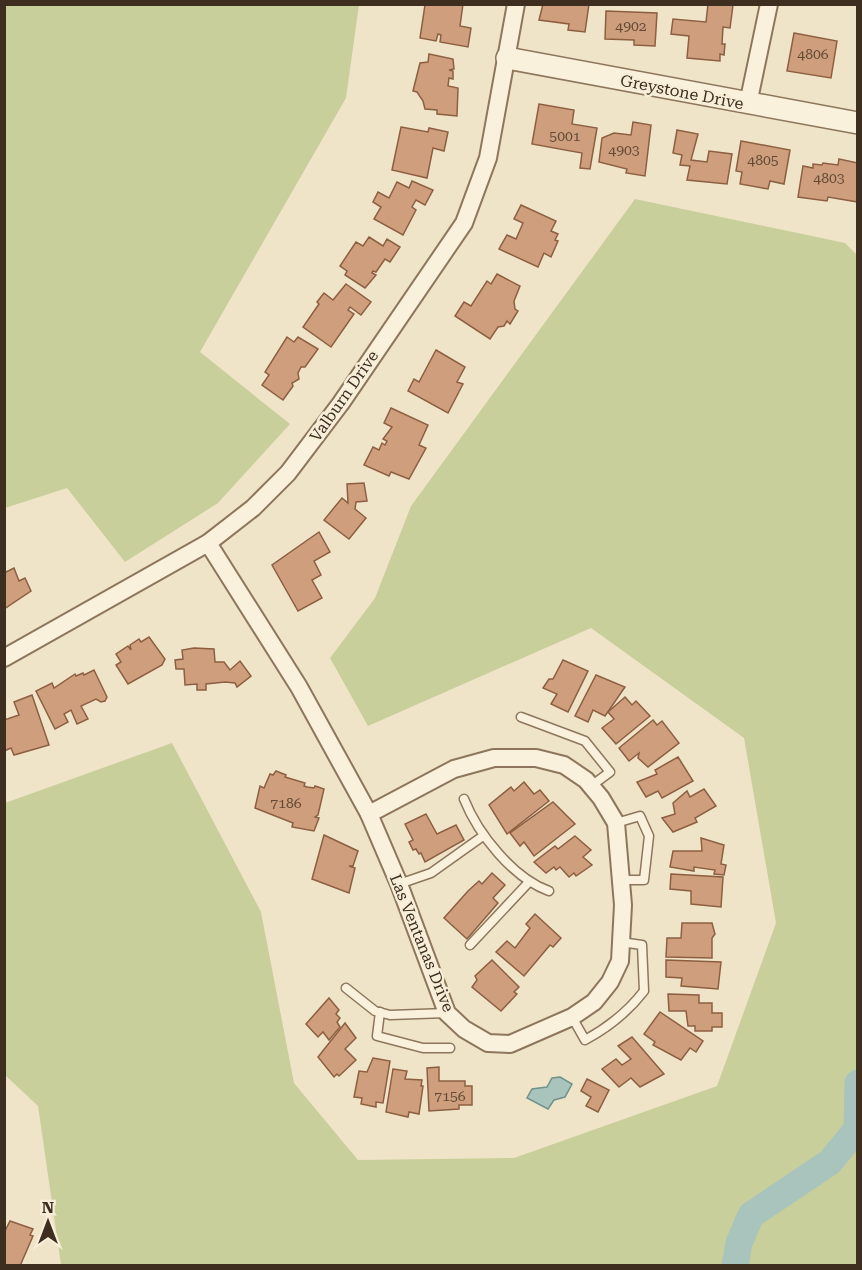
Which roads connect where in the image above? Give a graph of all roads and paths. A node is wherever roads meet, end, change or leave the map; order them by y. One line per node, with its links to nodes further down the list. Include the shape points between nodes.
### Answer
1 (516, 4): 3 (street, Valburn Drive)
2 (769, 4): 4 (street)
3 (507, 58): 4 (street, Greystone Drive); 6 (street, Valburn Drive, via 488,158 464,223 341,403 288,473 253,508)
4 (748, 104): 5 (street, Greystone Drive)
5 (858, 123)
6 (208, 543): 7 (street, Valburn Drive); 11 (street, Las Ventanas Drive, via 299,687)
7 (4, 658)
8 (521, 717): 9 (lane, via 585,741 610,772)
9 (591, 786): 11 (street, Las Ventanas Drive, via 564,765 536,758 494,758 454,769); 12 (street, Las Ventanas Drive)
10 (464, 799): 13 (lane)
11 (369, 814): 16 (street, Las Ventanas Drive)
12 (616, 823): 14 (street, Las Ventanas Drive); 14 (lane, via 640,816 649,836 644,880)
13 (483, 836): 15 (lane); 16 (lane, via 431,873)
14 (621, 880): 18 (street, Las Ventanas Drive)
15 (529, 882): 17 (lane); 19 (lane)
16 (399, 884): 22 (street, Las Ventanas Drive)
17 (549, 891)
18 (621, 942): 23 (street, Las Ventanas Drive, via 620,960 610,982 594,1002); 23 (lane, via 642,945 644,991 608,1028 585,1040)
19 (470, 945)
20 (346, 988): 21 (lane)
21 (380, 1012): 22 (lane); 24 (lane, via 377,1036 423,1048)
22 (447, 1013): 23 (street, Las Ventanas Drive, via 488,1043 510,1044)
23 (572, 1017)
24 (450, 1048)

